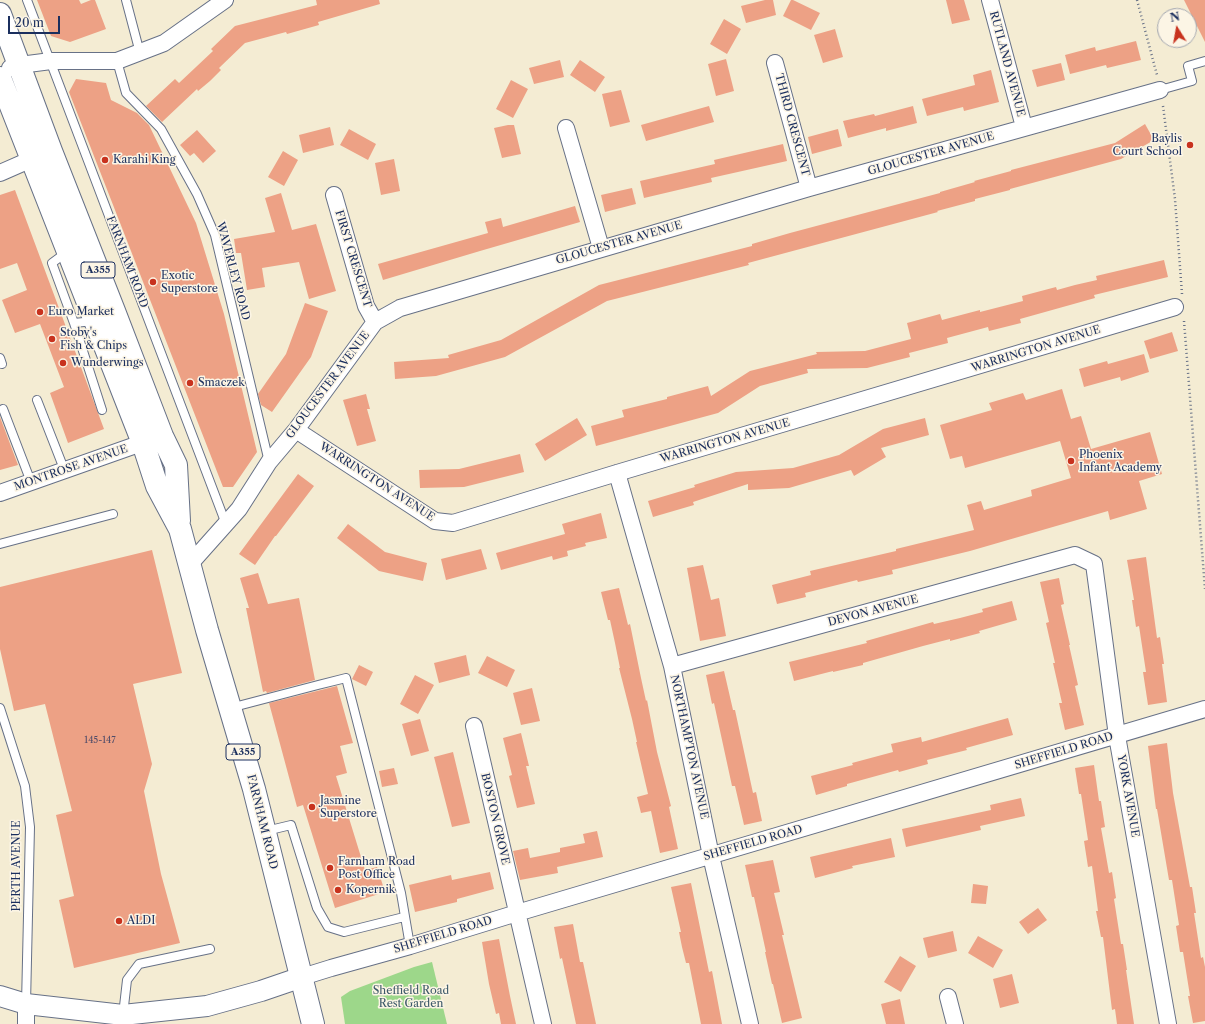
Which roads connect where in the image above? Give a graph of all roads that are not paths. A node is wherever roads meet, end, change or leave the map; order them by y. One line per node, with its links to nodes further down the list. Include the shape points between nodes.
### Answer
1 (27, 0): 7 (lane, FARNHAM ROAD / A355)
2 (126, 0): 6 (lane)
3 (225, 0): 6 (street, via 164,43)
4 (990, 0): 14 (street, RUTLAND AVENUE)
5 (0, 14): 11 (main road, FARNHAM ROAD / A355)
6 (140, 53): 9 (street)
7 (51, 61): 9 (street); 11 (street); 35 (lane, FARNHAM ROAD / A355)
8 (1205, 61): 13 (lane, via 1188,66 1192,81)
9 (117, 62): 29 (lane, WAVERLEY ROAD, via 126,93 161,129 197,194 215,236)
10 (775, 63): 18 (street, THIRD CRESCENT)
11 (10, 69): 16 (main road, FARNHAM ROAD / A355)
12 (0, 78): 16 (main road, FARNHAM ROAD / A355)
13 (1160, 90): 14 (street, GLOUCESTER AVENUE)
14 (1024, 127): 18 (street, GLOUCESTER AVENUE)
15 (566, 128): 20 (street)
16 (42, 155): 17 (street); 22 (main road, FARNHAM ROAD / A355); 22 (main road, FARNHAM ROAD / A355, via 67,252)
17 (0, 173)
18 (809, 188): 20 (street, GLOUCESTER AVENUE)
19 (334, 195): 23 (street, FIRST CRESCENT, via 366,306)
20 (601, 248): 23 (street, GLOUCESTER AVENUE, via 400,308)
21 (1175, 307): 31 (street, WARRINGTON AVENUE)
22 (98, 318): 26 (lane, FARNHAM ROAD); 28 (main road, FARNHAM ROAD / A355)
23 (375, 322): 27 (street, GLOUCESTER AVENUE)
24 (37, 400): 30 (lane)
25 (3, 409): 32 (lane)
26 (102, 410)
27 (296, 430): 29 (street, GLOUCESTER AVENUE); 31 (street, WARRINGTON AVENUE, via 435,522 453,523)
28 (152, 439): 30 (street, MONTROSE AVENUE); 38 (main road, FARNHAM ROAD / A355, via 157,486 180,528)
29 (269, 462): 35 (street, GLOUCESTER AVENUE, via 239,509)
30 (64, 469): 32 (street, MONTROSE AVENUE)
31 (617, 473): 39 (street, NORTHAMPTON AVENUE)
32 (31, 482): 33 (street, MONTROSE AVENUE)
33 (0, 493)
34 (113, 514): 36 (lane)
35 (226, 524): 38 (street, GLOUCESTER AVENUE)
36 (0, 544)
37 (1075, 555): 39 (street, DEVON AVENUE); 44 (street, YORK AVENUE, via 1094,564)
38 (190, 564): 41 (main road, FARNHAM ROAD / A355)
39 (672, 666): 46 (street, NORTHAMPTON AVENUE)
40 (0, 708): 54 (lane, PERTH AVENUE, via 25,786 30,828)
41 (230, 708): 45 (main road, FARNHAM ROAD / A355); 48 (lane, via 346,678 401,893)
42 (1205, 709): 44 (street, SHEFFIELD ROAD)
43 (474, 726): 47 (street, BOSTON GROVE)
44 (1117, 736): 46 (street, SHEFFIELD ROAD); 61 (street, YORK AVENUE)
45 (264, 831): 48 (lane, via 291,825 317,908 328,927 344,932); 51 (main road, FARNHAM ROAD / A355)
46 (711, 856): 47 (street, SHEFFIELD ROAD); 59 (street, NORTHAMPTON AVENUE)
47 (517, 913): 49 (street, SHEFFIELD ROAD); 58 (street, BOSTON GROVE)
48 (404, 917): 49 (lane)
49 (410, 946): 51 (street, SHEFFIELD ROAD)
50 (210, 949): 55 (lane, via 139,964 127,980)
51 (302, 977): 55 (street, via 207,1006); 57 (main road, FARNHAM ROAD / A355)
52 (0, 996): 54 (street)
53 (948, 997): 60 (street)
54 (26, 1004): 55 (street); 56 (street)
55 (123, 1015)
56 (26, 1024)
57 (313, 1024)
58 (543, 1024)
59 (750, 1024)
60 (955, 1024)
61 (1168, 1024)

